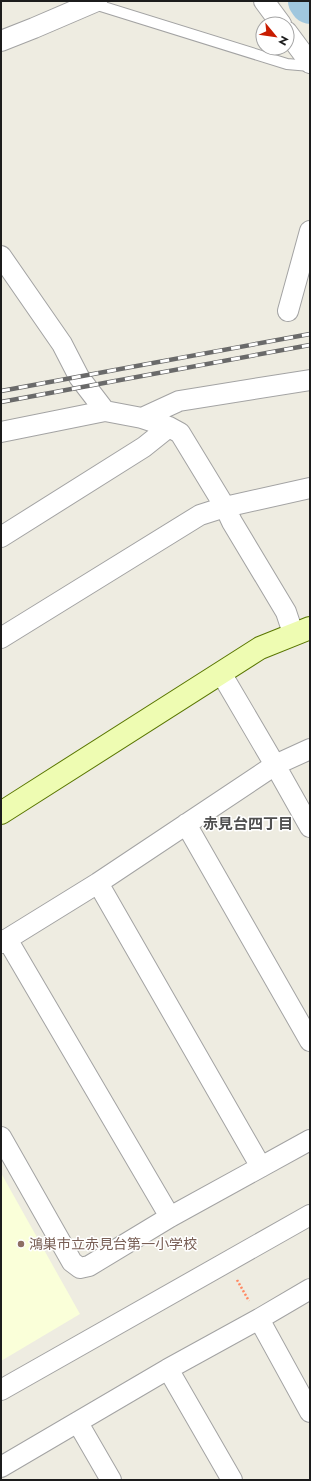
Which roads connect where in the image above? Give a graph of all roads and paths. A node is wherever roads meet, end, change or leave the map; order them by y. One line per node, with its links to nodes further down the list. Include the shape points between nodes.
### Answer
1 (264, 1): 3 (street)
2 (94, 2): 4 (street); 6 (lane, via 287,64)
3 (275, 16)
4 (1, 40)
5 (295, 43): 6 (street)
6 (310, 64)
7 (310, 231): 9 (street)
8 (1, 256): 11 (street, via 62,344 79,377)
9 (288, 311)
10 (310, 380): 12 (street, via 179,400)
11 (106, 411): 12 (street); 14 (street)
12 (142, 418): 13 (street)
13 (169, 427): 16 (street, via 180,433); 17 (street, via 144,447)
14 (1, 432)
15 (310, 488): 16 (street)
16 (225, 507): 18 (street, via 286,612); 19 (street, via 200,516)
17 (1, 537)
18 (301, 631): 20 (street, via 260,648)
19 (1, 638)
20 (220, 673): 22 (street); 23 (street)
21 (310, 749): 22 (street)
22 (275, 765): 24 (street); 25 (street)
23 (1, 812)
24 (186, 824): 26 (street); 28 (street)
25 (310, 828)
26 (98, 883): 27 (street); 32 (street)
27 (4, 941): 34 (street)
28 (305, 1021): 29 (street)
29 (310, 1041)
30 (1, 1137): 34 (street, via 72,1262 80,1268 89,1266)
31 (310, 1140): 32 (street)
32 (261, 1167): 34 (street)
33 (310, 1214): 35 (street)
34 (170, 1217)
35 (226, 1262): 37 (path); 39 (street)
36 (310, 1289): 37 (street)
37 (259, 1319): 38 (street); 40 (street)
38 (168, 1369): 41 (street); 44 (street)
39 (1, 1390)
40 (310, 1412)
41 (78, 1423): 42 (street); 43 (street)
42 (1, 1467)
43 (111, 1480)
44 (232, 1480)

